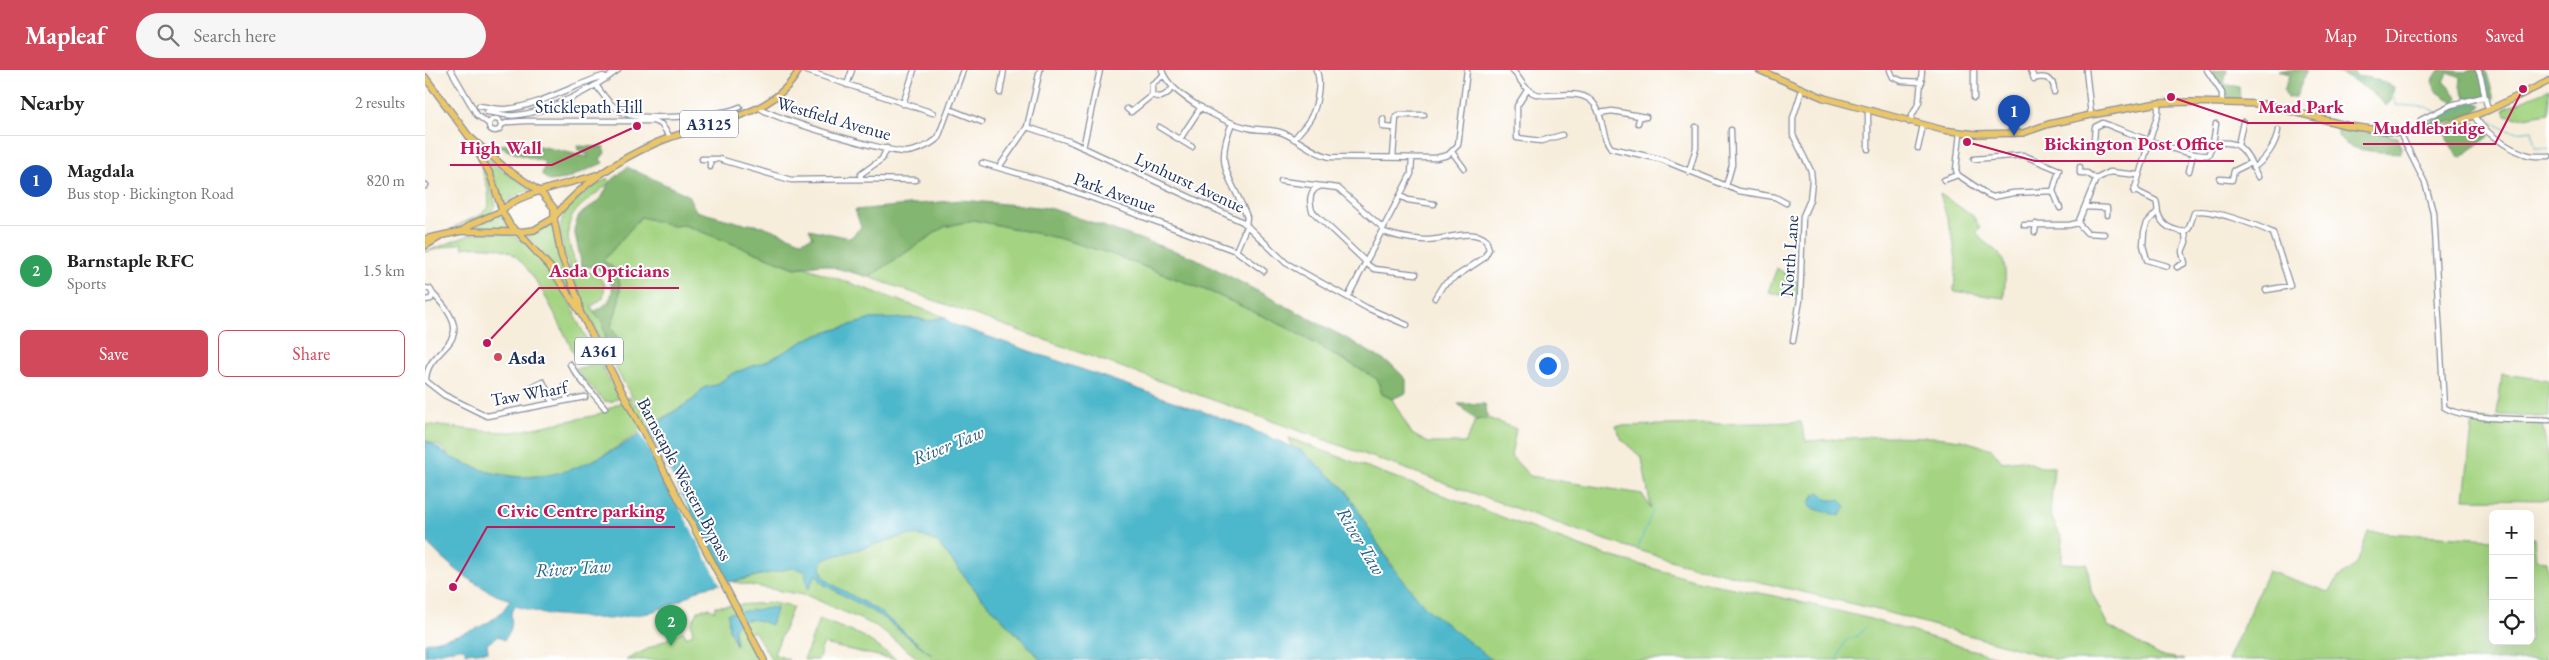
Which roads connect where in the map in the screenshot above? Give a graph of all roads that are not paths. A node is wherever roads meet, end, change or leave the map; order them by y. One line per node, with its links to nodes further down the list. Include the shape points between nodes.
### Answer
1 (451, 70): 65 (street, via 477,115)
2 (619, 70): 24 (street)
3 (799, 70): 44 (main road, A3125, via 787,88)
4 (804, 70): 29 (street)
5 (852, 70): 29 (street)
6 (914, 70): 40 (street)
7 (963, 70): 46 (street)
8 (1004, 70): 35 (street)
9 (1040, 70): 70 (street)
10 (1099, 70): 89 (street)
11 (1315, 70): 82 (street, via 1319,79 1315,109)
12 (1467, 70): 93 (street, via 1461,138 1459,146)
13 (1512, 70): 33 (street)
14 (1759, 70): 34 (main road)
15 (1890, 70): 27 (street, via 1893,77 1902,81)
16 (1922, 70): 27 (street)
17 (1974, 70): 38 (street)
18 (2031, 70): 25 (street)
19 (2086, 70): 54 (street)
20 (2207, 70): 39 (street, via 2222,92)
21 (2478, 70): 37 (street, via 2483,80)
22 (1163, 73): 31 (street); 36 (street, via 1152,84)
23 (425, 77): 91 (main road)
24 (607, 78): 30 (street); 42 (street, via 603,76 578,83 526,106 506,109)
25 (2035, 78): 28 (street); 32 (street, via 2046,78)
26 (2549, 81): 49 (main road)
27 (1922, 82): 61 (street, via 1919,102)
28 (2037, 84)
29 (847, 85): 40 (street)
30 (596, 86): 43 (street, via 610,104 633,115 721,114); 50 (street, via 532,112 514,116)
31 (1173, 88): 36 (street, via 1164,97); 45 (street)
32 (2056, 88)
33 (1528, 89): 52 (street, via 1535,94 1577,94 1595,105); 79 (street, via 1517,106 1517,138 1541,141)
34 (1802, 90): 48 (main road); 164 (street, North Lane, via 1793,118 1793,135 1811,171 1812,182 1810,200 1803,216 1801,300)
35 (1000, 93)
36 (1152, 95): 47 (street, via 1131,112)
37 (2483, 97): 49 (street); 59 (street, via 2441,109)
38 (1974, 98)
39 (2222, 102): 41 (main road); 78 (main road, via 2263,104 2349,126)
40 (903, 104): 51 (street)
41 (2157, 104): 54 (main road); 84 (street, via 2158,113)
42 (479, 106)
43 (740, 107)
44 (759, 107): 80 (main road, A3125); 88 (street, Westfield Avenue, via 825,132)
45 (1201, 107): 63 (street); 81 (street)
46 (949, 109): 60 (street); 88 (street, Westfield Avenue, via 938,138 903,152)
47 (1127, 109)
48 (1868, 110): 61 (main road); 92 (street)
49 (2489, 110): 56 (main road)
50 (487, 112)
51 (933, 113)
52 (1599, 113): 55 (street, via 1612,111); 110 (street, via 1606,142 1611,148 1660,159)
53 (1424, 115): 73 (street, via 1398,115)
54 (2091, 115): 76 (main road, via 2023,133)
55 (1640, 116): 57 (street); 64 (street)
56 (2474, 116): 78 (main road, via 2442,127); 95 (street, via 2479,125 2510,147 2527,155)
57 (1646, 117)
58 (1383, 119): 71 (street)
59 (2421, 120)
60 (982, 122)
61 (1909, 122): 68 (main road)
62 (2243, 122): 86 (street)
63 (1231, 123): 82 (street, via 1276,131); 129 (street, via 1223,159 1226,176)
64 (1638, 123)
65 (489, 124): 67 (street, via 495,119); 67 (street, via 495,131)
66 (2216, 124): 85 (street)
67 (501, 125): 80 (street, Sticklepath Hill, via 525,121 653,122 661,124)
68 (1923, 125): 76 (main road); 90 (street)
69 (1159, 126): 81 (street)
70 (1027, 127): 89 (street, Lynhurst Avenue); 104 (street)
71 (1383, 127): 73 (street); 77 (street)
72 (1696, 127): 110 (street, via 1696,148)
73 (1395, 128): 96 (street)
74 (1731, 130): 122 (street, via 1733,165)
75 (2278, 130): 102 (street, via 2277,140 2261,162)
76 (1960, 133): 112 (street)
77 (1382, 134)
78 (2400, 134): 173 (street, via 2425,183 2433,212 2444,407 2477,415)
79 (1562, 135)
80 (670, 137): 109 (main road, A3125)
81 (1180, 139): 87 (street)
82 (1294, 139): 96 (street, via 1322,155)
83 (2094, 141): 84 (street, via 2095,127 2103,123)
84 (2150, 142): 94 (street); 113 (street)
85 (2213, 144): 86 (street); 94 (street, via 2208,155)
86 (2238, 145): 102 (street)
87 (1192, 147)
88 (887, 148): 115 (street, via 885,156 861,174)
89 (1083, 148): 135 (street, Lynhurst Avenue)
90 (1917, 148)
91 (479, 149): 123 (main road); 131 (main road)
92 (1867, 149)
93 (1452, 152): 97 (street, via 1436,158); 106 (street)
94 (2193, 154): 108 (street)
95 (2549, 156)
96 (1393, 157): 97 (street)
97 (1412, 158): 125 (street, via 1411,174)
98 (702, 159): 99 (street)
99 (710, 159): 103 (street); 115 (street, via 791,180)
100 (1975, 159): 107 (street, via 2023,155)
101 (983, 163): 104 (street, Park Avenue)
102 (2252, 165): 114 (street); 117 (street, via 2233,171 2232,180)
103 (709, 167)
104 (999, 167): 149 (street, Park Avenue)
105 (2080, 167): 116 (street, via 2078,173 2087,173)
106 (1464, 168)
107 (2059, 170): 111 (street); 124 (street)
108 (2189, 171)
109 (602, 172): 123 (main road, A3125); 134 (main road, A3125)
110 (1689, 172): 122 (street)
111 (2066, 172)
112 (1958, 175): 119 (street); 124 (street, via 1993,197)
113 (2139, 175): 116 (street, via 2110,172); 132 (street, via 2134,190 2157,201)
114 (2258, 177)
115 (860, 179): 118 (street)
116 (2096, 179): 128 (street)
117 (2220, 179)
118 (916, 180)
119 (1944, 180)
120 (1281, 181): 121 (street)
121 (1325, 185): 141 (street, via 1338,188); 150 (street, via 1316,187 1312,193 1312,212)
122 (1726, 186): 126 (street, via 1775,196)
123 (540, 191): 131 (main road, via 516,199); 134 (main road, via 550,202)
124 (2053, 191): 130 (street)
125 (1400, 196): 127 (street); 141 (street)
126 (1786, 203)
127 (1434, 204)
128 (2086, 207): 133 (street, via 2107,208); 136 (street)
129 (1243, 208): 135 (street); 138 (street)
130 (2060, 208)
131 (502, 210): 142 (main road); 143 (main road)
132 (2157, 212): 145 (street, via 2169,228); 151 (street, via 2147,223 2143,245 2147,260)
133 (2107, 215)
134 (554, 217): 143 (main road, via 541,227); 162 (main road, Barnstaple Western Bypass / A361, via 561,254)
135 (1237, 219): 138 (street, Lynhurst Avenue)
136 (2078, 223): 137 (street); 140 (street, via 2087,233 2101,234)
137 (2036, 224): 139 (street); 144 (street)
138 (1246, 225): 149 (street); 158 (street, Lynhurst Avenue, via 1286,263)
139 (2024, 225)
140 (2099, 226)
141 (1383, 229): 150 (street); 159 (street, via 1392,236 1425,240 1483,237 1489,246 1484,258 1446,282)
142 (462, 231): 143 (main road); 146 (main road)
143 (518, 232): 162 (main road, Barnstaple Western Bypass / A361, via 550,266)
144 (2035, 232)
145 (2185, 232): 152 (street, via 2187,242 2182,252 2185,263); 156 (street, via 2197,210 2204,210 2266,230 2276,237 2290,286)
146 (440, 237): 147 (main road); 148 (main road)
147 (425, 239)
148 (425, 246)
149 (1236, 251): 153 (street, Park Avenue)
150 (1366, 262): 154 (street, via 1374,268); 158 (street)
151 (2167, 266)
152 (2177, 267)
153 (1264, 271)
154 (1416, 274)
155 (425, 288): 157 (street)
156 (2266, 290)
157 (433, 294): 160 (street); 161 (street)
158 (1348, 297): 163 (street, Lynhurst Avenue)
159 (1435, 298)
160 (427, 300): 161 (street)
161 (442, 306): 166 (street, Taw Wharf, via 453,319 455,330 426,369)
162 (580, 312): 174 (main road, Barnstaple Western Bypass / A361)
163 (1407, 325)
164 (1793, 341)
165 (570, 364): 172 (street)
166 (426, 382): 171 (street, Taw Wharf, via 444,395 487,416)
167 (564, 386): 170 (street)
168 (530, 388): 171 (street, via 543,382)
169 (585, 397): 170 (street, Taw Wharf)
170 (567, 400): 171 (street, Taw Wharf)
171 (553, 402)
172 (605, 408)
173 (2549, 420)
174 (764, 660)

